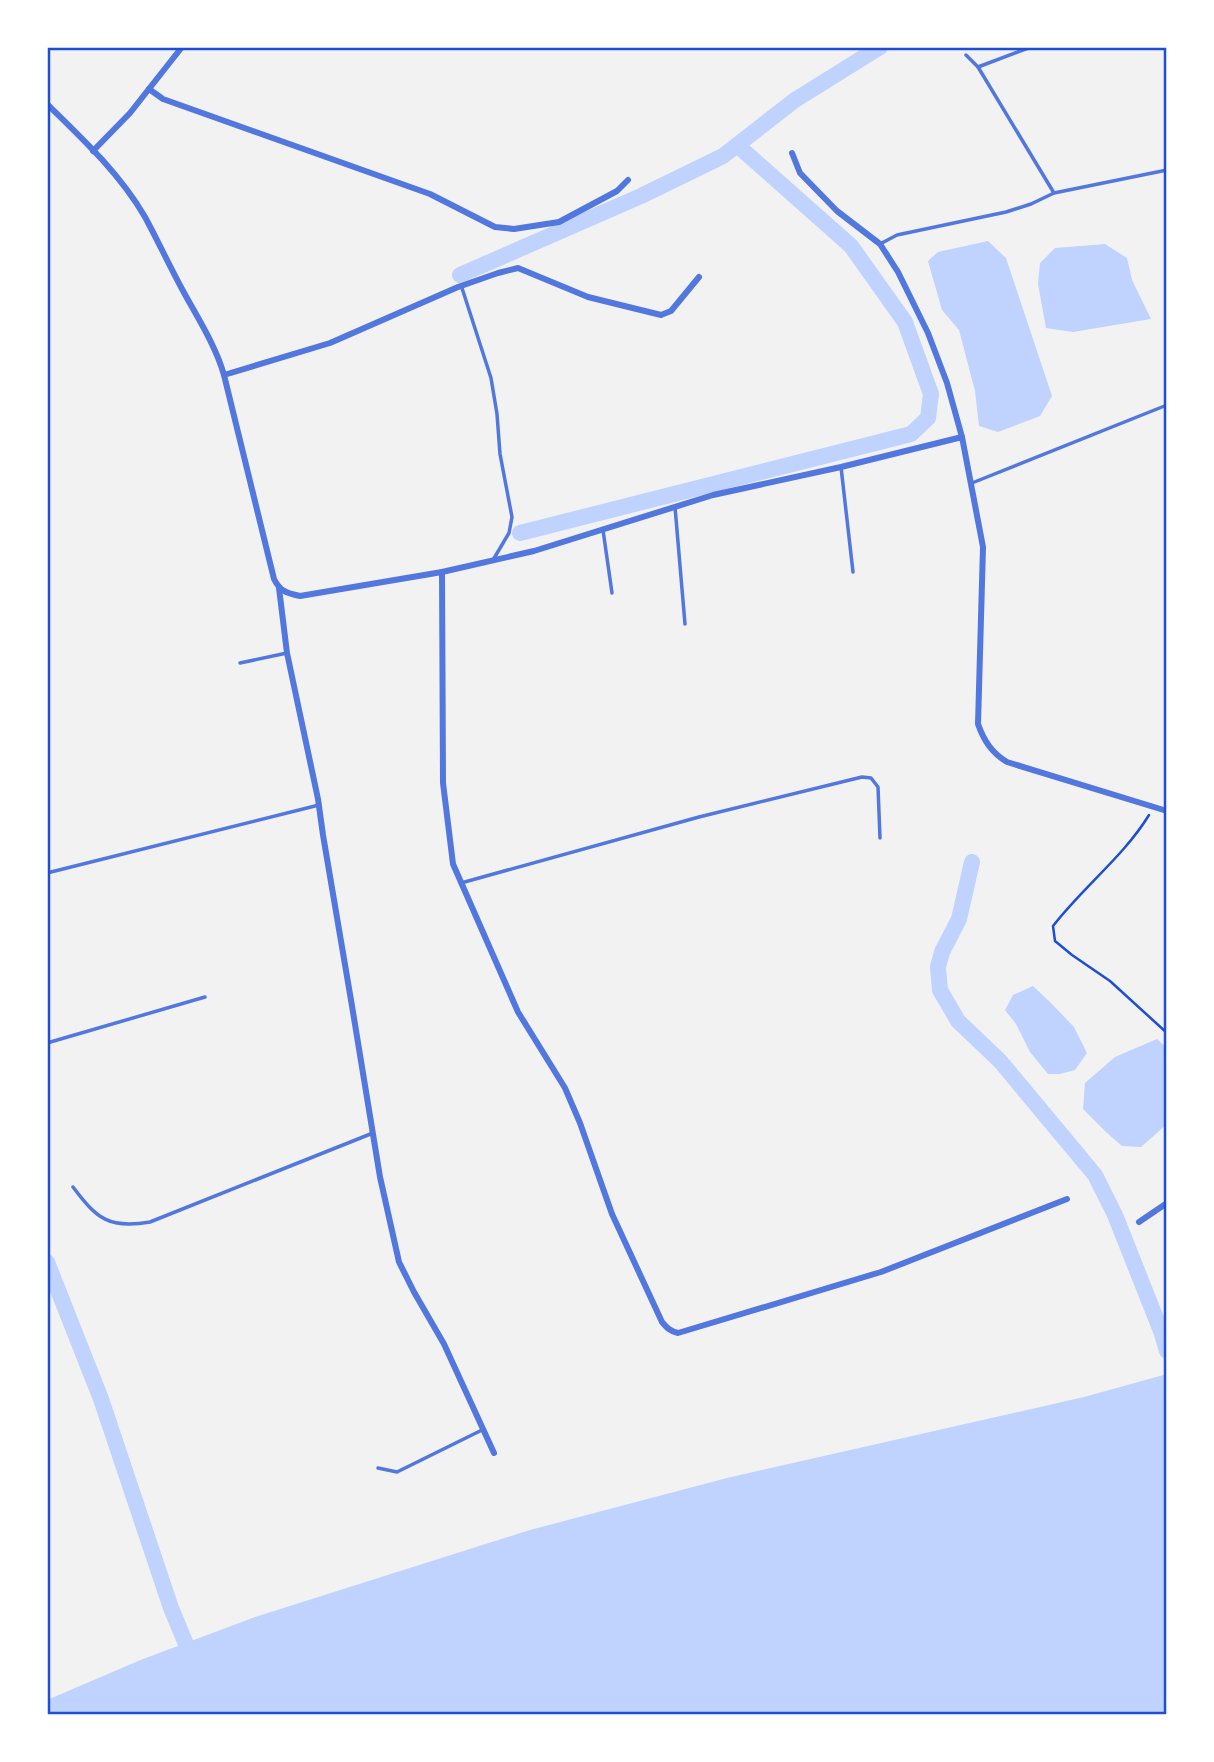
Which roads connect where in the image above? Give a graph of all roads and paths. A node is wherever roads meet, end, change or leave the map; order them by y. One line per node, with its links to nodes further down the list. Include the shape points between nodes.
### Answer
1 (182, 47): 5 (street)
2 (1031, 47): 4 (lane)
3 (966, 55): 4 (lane)
4 (978, 67): 11 (lane)
5 (149, 89): 7 (street); 10 (street, via 163,99 430,194 495,227 559,222 617,191)
6 (47, 104): 7 (street)
7 (93, 151): 15 (street, via 144,216)
8 (792, 153): 12 (street, via 800,173 837,211)
9 (1167, 170): 11 (lane)
10 (628, 180)
11 (1054, 193): 12 (lane, via 1006,212 897,235)
12 (880, 244): 17 (street, via 929,333)
13 (699, 277): 14 (street, via 671,311 661,315 588,297 518,268)
14 (461, 285): 15 (street, via 330,343); 22 (lane, via 491,378 512,517 509,533)
15 (224, 375): 25 (street)
16 (1167, 405): 19 (lane)
17 (962, 438): 18 (street); 19 (street)
18 (841, 467): 20 (street); 24 (lane)
19 (970, 483): 31 (street, via 983,547 978,724 982,735 1007,762)
20 (675, 507): 21 (street); 27 (lane)
21 (603, 530): 22 (street); 26 (lane)
22 (493, 560): 23 (street)
23 (442, 572): 25 (street, via 300,596); 35 (street, via 443,783 453,864)
24 (853, 572)
25 (279, 588): 28 (street)
26 (612, 593)
27 (685, 624)
28 (287, 653): 29 (lane); 30 (street)
29 (240, 663)
30 (319, 805): 34 (lane); 39 (street)
31 (1153, 807): 32 (street); 37 (path, via 1137,834 1053,926 1055,941 1110,981)
32 (1167, 811)
33 (880, 838): 35 (lane, via 878,787 862,776)
34 (47, 873)
35 (461, 883): 41 (street, via 518,1012 565,1088 612,1214 662,1322 671,1331 678,1333 881,1272)
36 (205, 997): 38 (lane)
37 (1167, 1033)
38 (47, 1043)
39 (373, 1133): 40 (lane, via 150,1222 129,1225 106,1220 90,1210); 44 (street, via 399,1262)
40 (72, 1187)
41 (1068, 1199)
42 (1167, 1203): 43 (street)
43 (1139, 1222)
44 (484, 1429): 45 (street); 46 (lane, via 397,1472)
45 (494, 1452)
46 (379, 1468)

